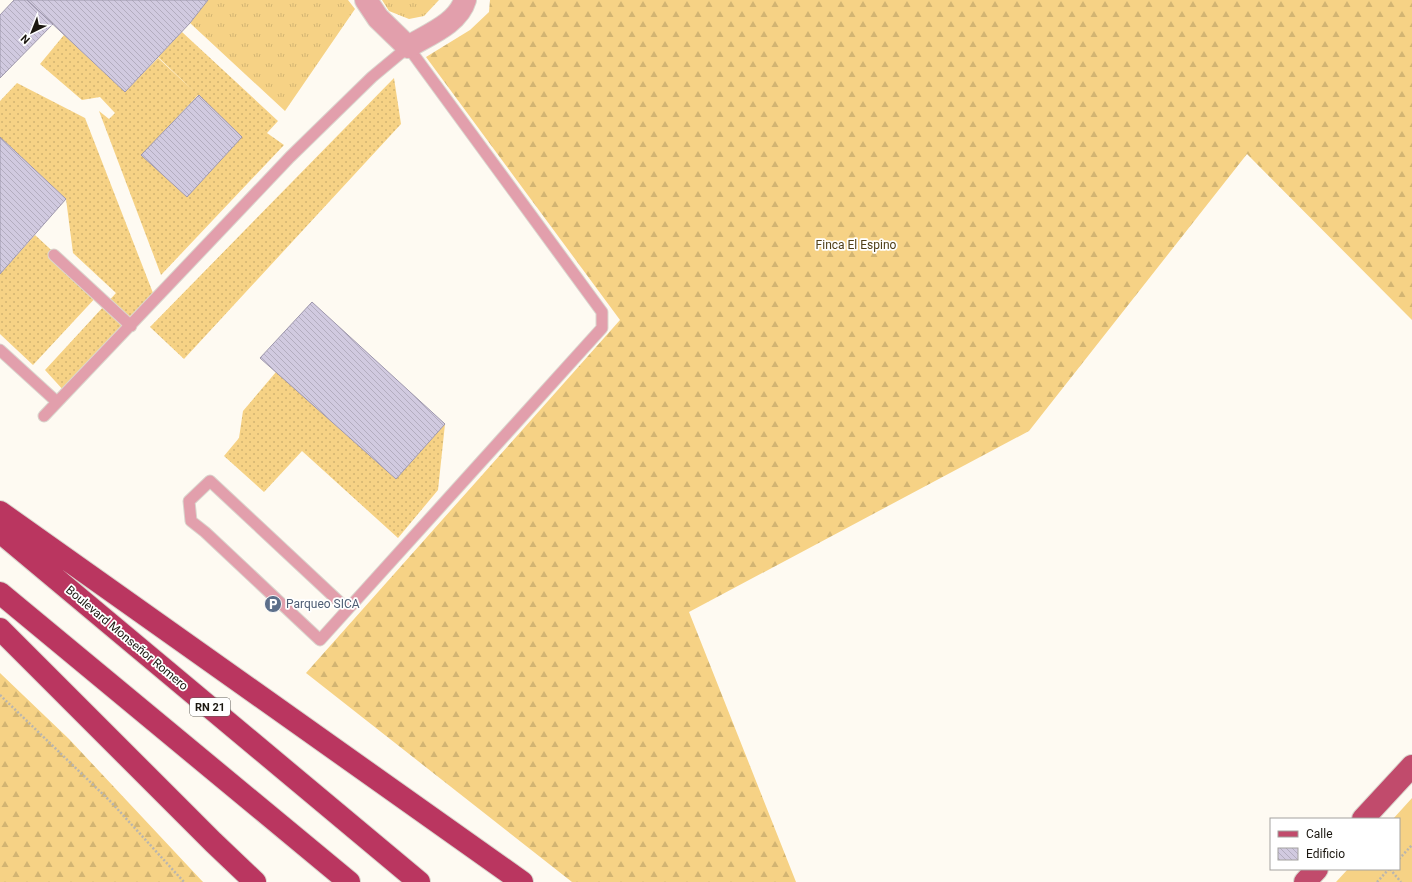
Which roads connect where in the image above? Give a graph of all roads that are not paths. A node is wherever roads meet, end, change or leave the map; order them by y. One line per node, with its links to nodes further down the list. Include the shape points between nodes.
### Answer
1 (366, 0): 3 (street, via 378,18)
2 (465, 0): 3 (street, via 463,8 453,20)
3 (408, 47): 5 (lane, via 372,76 290,157); 12 (lane, via 602,312 602,328)
4 (54, 255): 5 (lane)
5 (130, 326): 7 (lane)
6 (0, 350): 7 (lane)
7 (57, 402): 8 (lane)
8 (44, 416)
9 (0, 512): 20 (highway)
10 (0, 532): 19 (highway, Boulevard Monseñor Romero / RN 21)
11 (0, 593): 18 (highway)
12 (347, 609): 12 (lane, via 210,480 188,501 191,521 320,640)
13 (0, 629): 17 (highway)
14 (1412, 766): 15 (main road)
15 (1364, 818)
16 (1316, 870): 21 (main road)
17 (256, 882)
18 (349, 882)
19 (419, 882)
20 (522, 882)
21 (1305, 882)

